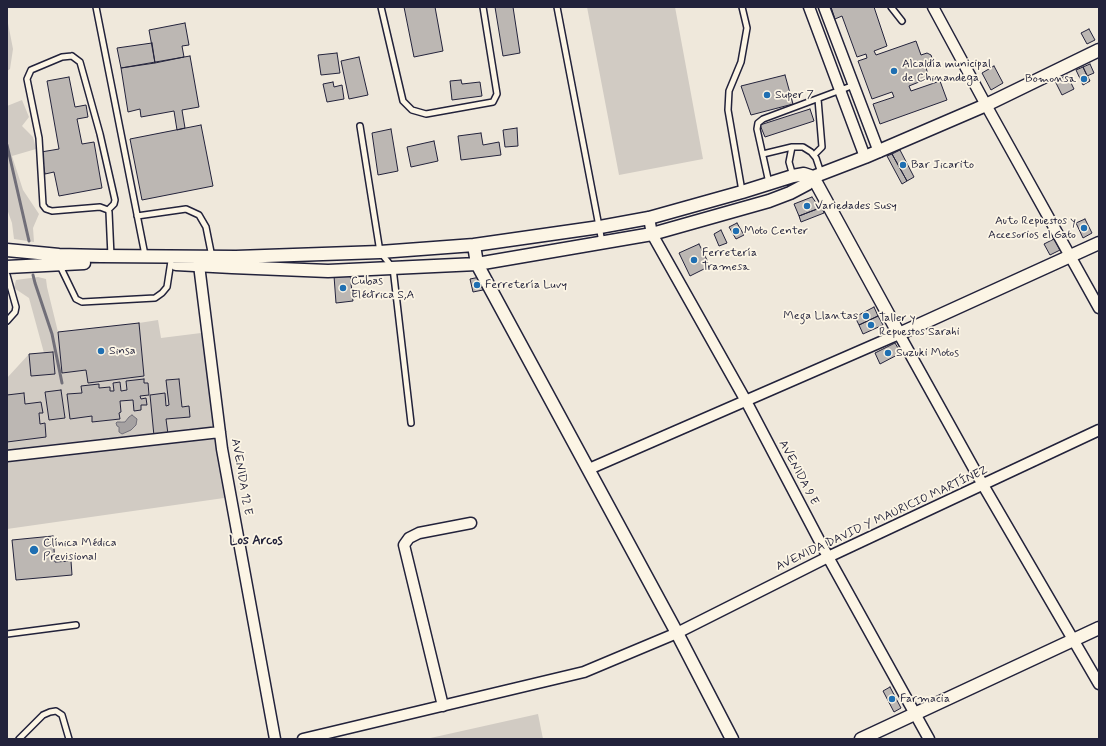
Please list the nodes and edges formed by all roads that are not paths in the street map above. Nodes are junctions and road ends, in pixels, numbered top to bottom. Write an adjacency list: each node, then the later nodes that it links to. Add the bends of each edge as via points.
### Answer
1 (96, 7): 27 (lane)
2 (381, 7): 3 (lane, via 403,101 412,110 426,114 493,102 497,94)
3 (483, 7)
4 (557, 7): 29 (lane)
5 (742, 7): 25 (lane, via 747,28 741,62 728,91 728,110)
6 (809, 7): 13 (street)
7 (824, 7): 12 (street)
8 (891, 7): 10 (lane)
9 (933, 7): 15 (street)
10 (902, 21)
11 (1099, 50): 15 (street)
12 (854, 85): 13 (lane); 18 (street)
13 (840, 91): 14 (lane); 21 (street)
14 (818, 99): 19 (lane, via 758,123 756,129); 20 (lane, via 822,147)
15 (986, 105): 18 (street); 37 (street)
16 (360, 126): 35 (lane)
17 (792, 147): 19 (lane); 20 (lane, via 803,147); 22 (lane, via 789,162)
18 (879, 152): 21 (street)
19 (763, 154): 24 (lane)
20 (814, 155): 23 (lane)
21 (865, 157): 23 (street)
22 (793, 176): 23 (street); 24 (street)
23 (817, 176): 30 (street, via 790,193 769,201); 50 (street)
24 (769, 184): 25 (street)
25 (742, 192): 28 (street)
26 (108, 210): 26 (lane, via 100,207 52,211 43,205 39,138 26,79 31,70 62,57 72,56 80,62 115,200); 39 (lane)
27 (137, 216): 36 (lane, via 186,209 198,215 206,227); 40 (lane)
28 (649, 218): 29 (street); 30 (street, AVENIDA 9 E)
29 (600, 227): 31 (lane); 33 (street)
30 (652, 234): 31 (street); 51 (street, AVENIDA 9 E)
31 (602, 242): 43 (street)
32 (1099, 243): 37 (street)
33 (474, 246): 35 (street); 43 (street)
34 (7, 250): 38 (street)
35 (380, 252): 36 (street); 45 (lane)
36 (212, 257): 42 (street)
37 (1070, 257): 48 (street); 50 (street)
38 (59, 259): 39 (street); 41 (lane, via 76,299 82,302 155,298 162,294 167,286); 44 (street)
39 (112, 259): 40 (street)
40 (145, 259): 41 (street)
41 (172, 260): 42 (street)
42 (198, 261): 45 (street, via 328,271); 54 (street, AVENIDA 12 E)
43 (477, 264): 45 (street); 56 (street)
44 (7, 267)
45 (393, 268): 52 (lane)
46 (7, 274): 47 (lane)
47 (9, 288): 49 (lane, via 16,307 15,312)
48 (1099, 308)
49 (7, 320)
50 (899, 334): 51 (street); 57 (street)
51 (746, 401): 56 (street); 59 (street, AVENIDA 9 E)
52 (411, 423)
53 (1099, 430): 57 (street, AVENIDA DAVID Y MAURICIO MARTÍNEZ)
54 (220, 432): 55 (street); 71 (street, AVENIDA 12 E)
55 (7, 456)
56 (589, 469): 62 (street)
57 (983, 485): 59 (street, AVENIDA DAVID Y MAURICIO MARTÍNEZ); 64 (street)
58 (471, 523): 66 (street, via 419,533 409,538 404,545)
59 (828, 557): 62 (street, AVENIDA DAVID Y MAURICIO MARTÍNEZ); 67 (street, AVENIDA 9 E)
60 (76, 625): 63 (lane)
61 (1099, 628): 64 (street)
62 (677, 632): 66 (street, AVENIDA DAVID Y MAURICIO MARTÍNEZ, via 584,672); 68 (street)
63 (7, 634)
64 (1074, 640): 65 (street); 67 (street)
65 (1099, 684)
66 (443, 706): 72 (street, AVENIDA DAVID Y MAURICIO MARTÍNEZ)
67 (915, 714): 73 (street); 74 (street, AVENIDA 9 E)
68 (728, 738)
69 (19, 739): 70 (lane, via 43,715 56,712 62,715)
70 (69, 739)
71 (275, 739)
72 (303, 739)
73 (861, 739)
74 (929, 739)

